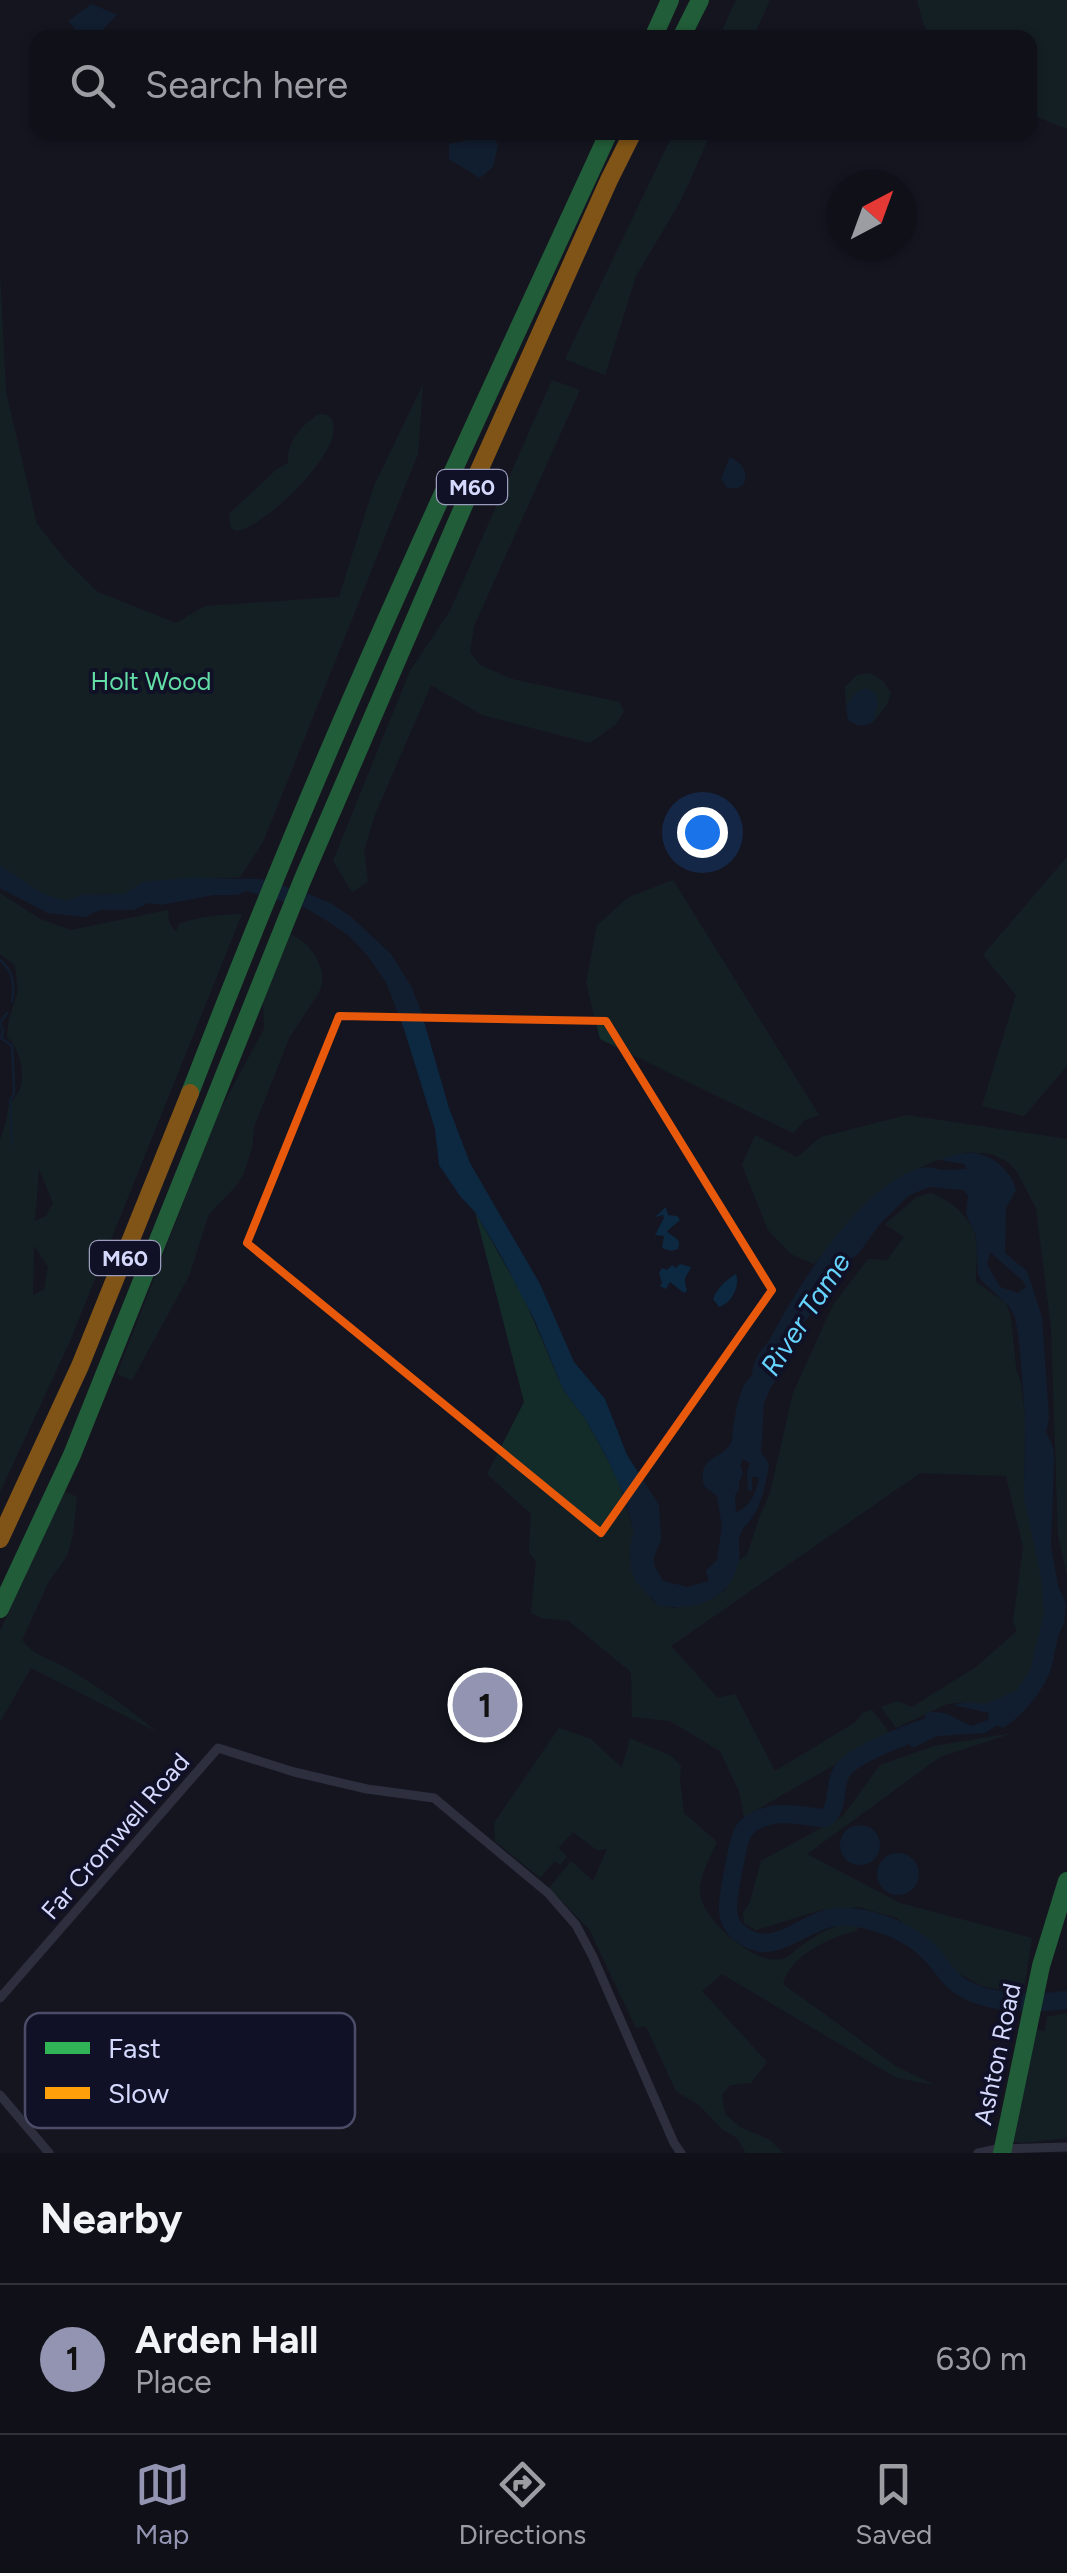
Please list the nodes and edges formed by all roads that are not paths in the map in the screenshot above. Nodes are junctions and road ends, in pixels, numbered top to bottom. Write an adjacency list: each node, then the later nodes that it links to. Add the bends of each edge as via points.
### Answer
1 (670, 0): 3 (highway)
2 (700, 0): 4 (highway)
3 (657, 30)
4 (685, 30)
5 (605, 140): 7 (highway, M60, via 382,628 156,1185)
6 (629, 140): 8 (highway, M60, via 403,642 85,1425)
7 (0, 1539)
8 (0, 1609)
9 (1067, 1881): 15 (highway, Ashton Road, via 1041,1966)
10 (0, 1998): 17 (street, Far Cromwell Road, via 218,1748 366,1789 434,1798 548,1892 585,1940)
11 (0, 2095): 12 (street)
12 (25, 2125)
13 (28, 2128): 16 (street)
14 (1067, 2147): 15 (street)
15 (1002, 2152): 18 (street)
16 (49, 2153)
17 (682, 2153)
18 (978, 2153)

